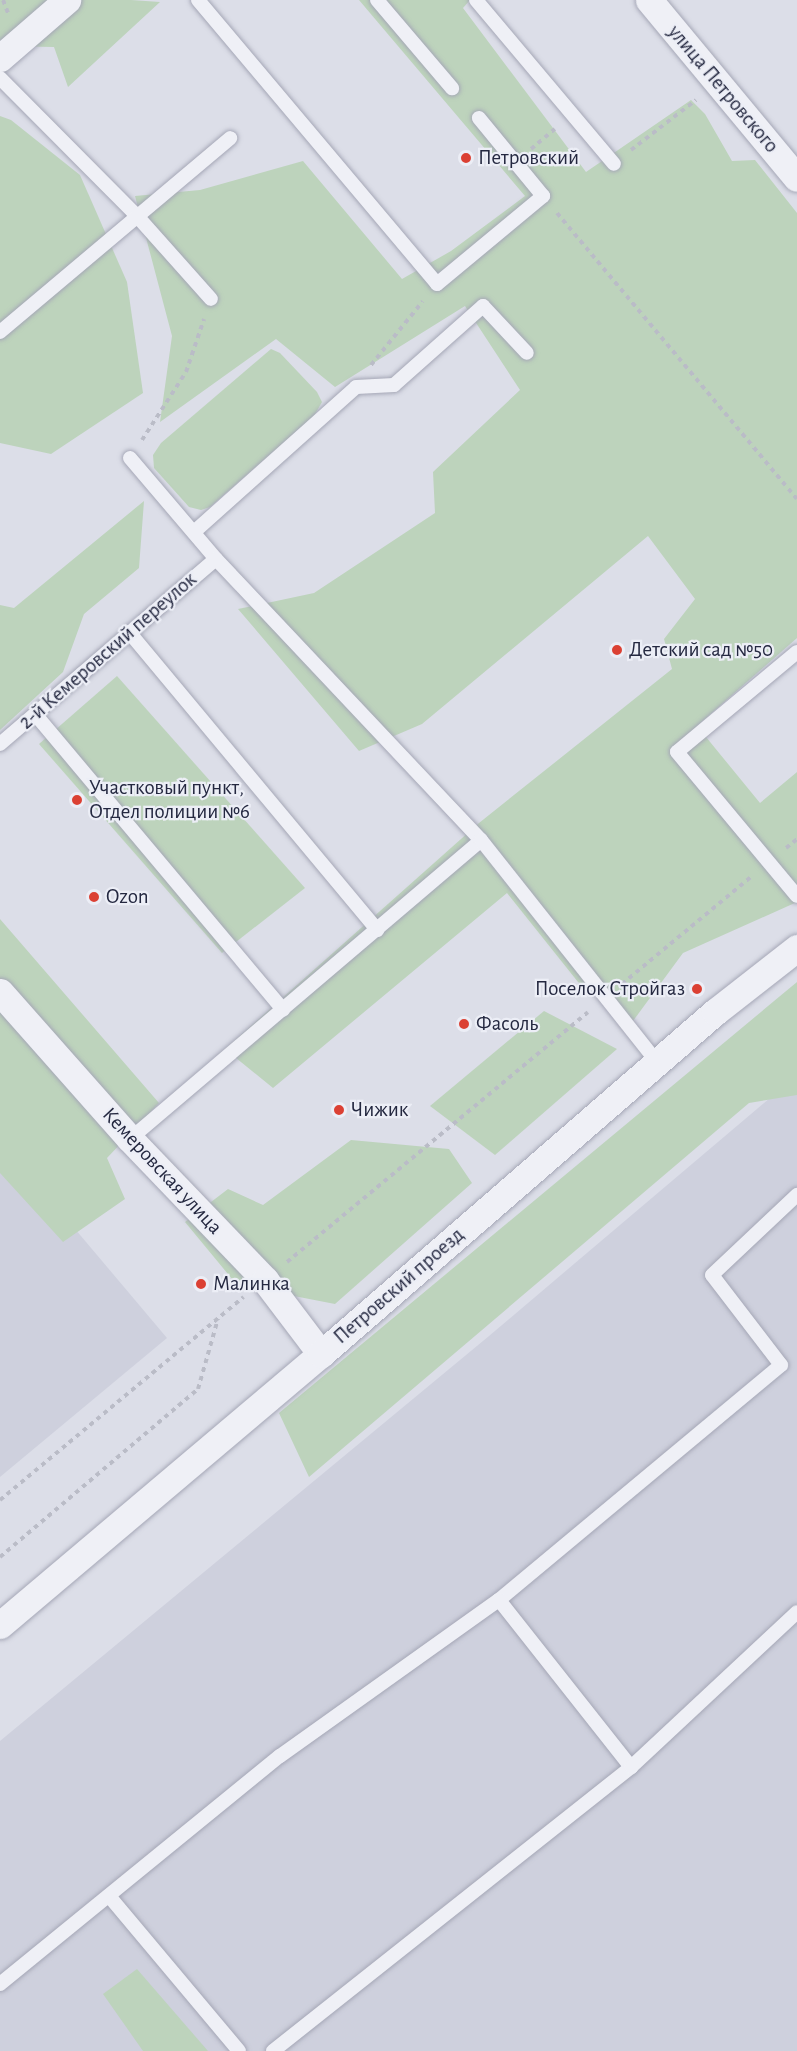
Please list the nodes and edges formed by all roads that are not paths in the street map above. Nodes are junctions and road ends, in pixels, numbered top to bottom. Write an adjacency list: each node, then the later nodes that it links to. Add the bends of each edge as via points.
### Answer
1 (67, 0): 6 (street)
2 (198, 0): 9 (lane, via 437,285 543,196)
3 (377, 0): 8 (lane)
4 (476, 0): 11 (lane)
5 (650, 0): 12 (street, улица Петровского)
6 (0, 58)
7 (0, 78): 13 (lane)
8 (452, 88)
9 (479, 118)
10 (230, 138): 13 (lane)
11 (614, 164)
12 (797, 178)
13 (137, 216): 14 (lane); 15 (lane)
14 (211, 299)
15 (0, 332)
16 (527, 353): 18 (lane, via 483,306 394,385 356,387)
17 (130, 458): 18 (lane)
18 (194, 532): 19 (lane)
19 (216, 559): 20 (lane, 2-й Кемеровский переулок); 24 (lane)
20 (129, 632): 22 (lane, 2-й Кемеровский переулок); 26 (lane)
21 (797, 652): 25 (lane, via 677,752)
22 (34, 714): 23 (lane, 2-й Кемеровский переулок); 29 (lane)
23 (0, 744)
24 (481, 840): 26 (lane); 30 (lane)
25 (797, 896)
26 (377, 930): 29 (lane)
27 (797, 948): 30 (street, Петровский проезд)
28 (0, 992): 31 (street, Кемеровская улица)
29 (283, 1010): 31 (lane)
30 (657, 1062): 33 (street, Петровский проезд)
31 (130, 1139): 33 (street, Кемеровская улица, via 265,1280)
32 (797, 1195): 34 (lane, via 711,1275 781,1365)
33 (321, 1354): 36 (street, Петровский проезд)
34 (499, 1600): 37 (lane); 38 (lane, via 280,1756)
35 (797, 1612): 37 (lane)
36 (0, 1624)
37 (631, 1767): 41 (lane)
38 (109, 1896): 39 (lane); 40 (lane)
39 (0, 1984)
40 (239, 2051)
41 (273, 2051)

